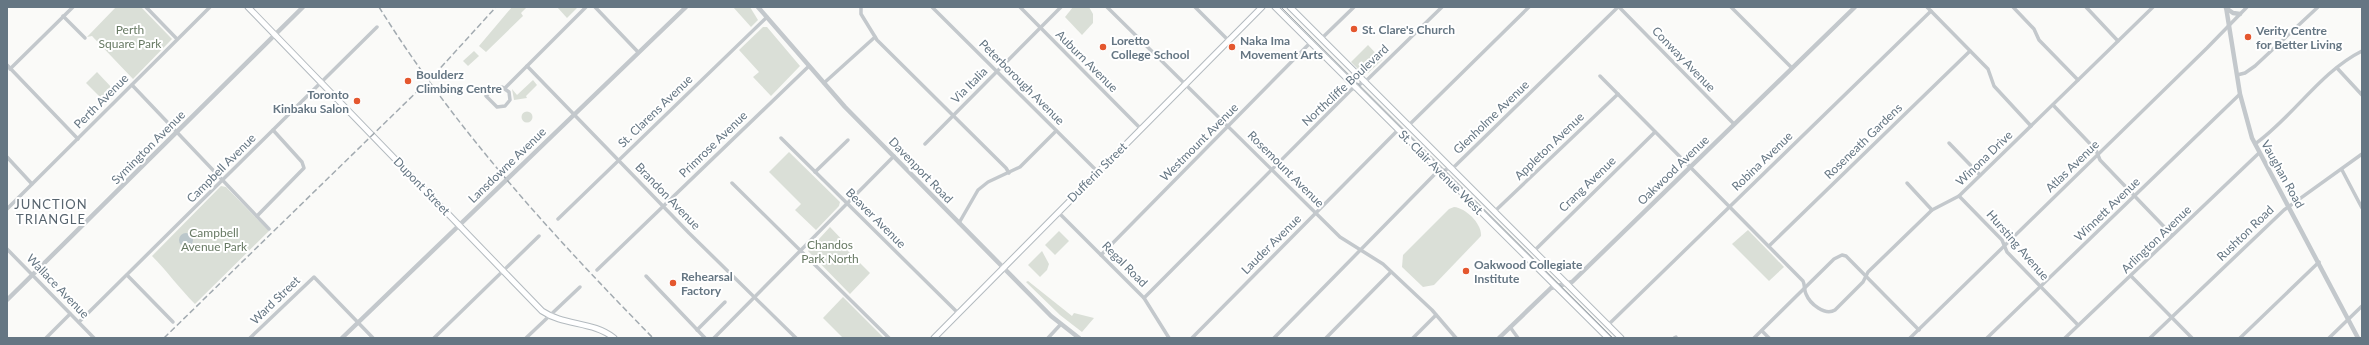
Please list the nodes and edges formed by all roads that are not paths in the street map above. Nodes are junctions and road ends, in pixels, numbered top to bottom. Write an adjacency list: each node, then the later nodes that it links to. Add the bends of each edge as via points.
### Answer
1 (73, 7): 34 (street)
2 (146, 7): 42 (street)
3 (210, 7): 42 (street, Perth Avenue)
4 (248, 7): 39 (main road, Dupont Street)
5 (303, 7): 39 (street, Symington Avenue)
6 (586, 7): 51 (street)
7 (595, 7): 49 (street)
8 (686, 7): 49 (street, Lansdowne Avenue)
9 (758, 7): 35 (street, Davenport Road)
10 (861, 7): 40 (street, via 861,14)
11 (932, 7): 56 (street, Peterborough Avenue)
12 (1020, 7): 38 (street, Auburn Avenue)
13 (1060, 7): 38 (street, Via Italia)
14 (1107, 7): 63 (street, Rosemount Avenue)
15 (1195, 7): 44 (street)
16 (1262, 7): 44 (main road, Dufferin Street)
17 (1275, 7): 46 (main road, St. Clair Avenue West)
18 (1290, 7): 43 (main road, St. Clair Avenue West)
19 (1354, 7): 43 (street)
20 (1442, 7): 61 (street, Northcliffe Boulevard)
21 (1530, 7): 74 (street)
22 (1619, 7): 73 (street, Conway Avenue); 96 (street, Glenholme Avenue, via 1471,151)
23 (1731, 7): 53 (street)
24 (1855, 7): 53 (street, Oakwood Avenue)
25 (1927, 7): 32 (street)
26 (2014, 7): 59 (street, via 2034,29 2039,40)
27 (2086, 7): 45 (street)
28 (2153, 7): 45 (street, Winona Drive)
29 (2226, 7): 33 (street, via 2233,13); 37 (street, Vaughan Road)
30 (2246, 7): 33 (street, Atlas Avenue)
31 (2318, 7): 57 (street, via 2256,66)
32 (1931, 11): 47 (street); 112 (street, Robina Avenue)
33 (2240, 14): 37 (street, Atlas Avenue)
34 (63, 16): 41 (street); 55 (street)
35 (767, 17): 52 (street, Davenport Road); 94 (street, St. Clarens Avenue)
36 (377, 26): 60 (street, Campbell Avenue)
37 (2228, 27): 57 (street, Vaughan Road); 91 (street, Atlas Avenue)
38 (1040, 28): 56 (street, Via Italia); 77 (street, Auburn Avenue)
39 (275, 35): 60 (main road, Dupont Street); 82 (street, Symington Avenue)
40 (876, 37): 62 (street); 72 (street)
41 (85, 38)
42 (177, 39): 64 (street, Perth Avenue)
43 (1321, 39): 61 (main road, St. Clair Avenue West)
44 (1228, 40): 63 (main road, Dufferin Street)
45 (2118, 41): 59 (street, Winona Drive)
46 (1311, 42): 66 (main road, St. Clair Avenue West); 76 (street, Westmount Avenue)
47 (1970, 51): 75 (street, via 1989,70 1994,86); 127 (street, Roseneath Gardens)
48 (2362, 51): 54 (street, via 2344,60)
49 (638, 52): 71 (street, Lansdowne Avenue)
50 (7, 66): 55 (street)
51 (527, 66): 65 (street); 71 (street, Brandon Avenue)
52 (809, 66): 62 (street, Davenport Road); 111 (street, Primrose Avenue)
53 (1792, 68): 73 (street, Oakwood Avenue)
54 (2337, 68): 69 (street); 88 (street, via 2270,133)
55 (10, 69): 84 (street)
56 (996, 71): 72 (street, Via Italia); 80 (street, Peterborough Avenue)
57 (2237, 75): 68 (street, Vaughan Road)
58 (1600, 76): 67 (street)
59 (2078, 80): 70 (street, Winona Drive)
60 (321, 82): 78 (street, Campbell Avenue); 123 (main road, Dupont Street)
61 (1364, 82): 66 (street, Northcliffe Boulevard); 74 (main road, St. Clair Avenue West)
62 (824, 84): 92 (street, Davenport Road)
63 (1184, 84): 76 (street, Rosemount Avenue); 77 (main road, Dufferin Street)
64 (132, 85): 82 (street); 84 (street, Perth Avenue)
65 (505, 88): 65 (street, via 497,87 486,96 494,106 505,106 510,97)
66 (1355, 88): 79 (main road, St. Clair Avenue West); 97 (street, Northcliffe Boulevard)
67 (1618, 94): 81 (street); 118 (street, Appleton Avenue)
68 (2240, 94): 88 (street, Vaughan Road); 109 (street, Winnett Avenue)
69 (2362, 95)
70 (2053, 105): 75 (street, Winona Drive); 91 (street)
71 (574, 114): 94 (street, Brandon Avenue); 123 (street, Lansdowne Avenue)
72 (953, 115): 87 (street, Via Italia); 102 (street)
73 (1734, 124): 95 (street, Oakwood Avenue)
74 (1408, 126): 96 (main road, St. Clair Avenue West)
75 (2031, 126): 103 (street, Winona Drive)
76 (1228, 127): 97 (street, Rosemount Avenue); 133 (street, Westmount Avenue)
77 (1141, 128): 101 (main road, Dufferin Street)
78 (273, 130): 104 (street, Campbell Avenue); 120 (street, via 302,162 304,168)
79 (1398, 130): 99 (main road, St. Clair Avenue West); 119 (street, Lauder Avenue)
80 (1056, 131): 101 (street, Peterborough Avenue); 102 (street, via 1020,167)
81 (1655, 132): 95 (street); 132 (street, Crang Avenue)
82 (177, 133): 104 (street); 139 (street, Symington Avenue)
83 (780, 138): 100 (street, Beaver Avenue)
84 (78, 139): 107 (street, Perth Avenue)
85 (848, 140): 100 (street)
86 (1949, 143): 103 (street)
87 (925, 144)
88 (2255, 144): 89 (street, Vaughan Road)
89 (2259, 153): 113 (street, Vaughan Road); 125 (street, Arlington Avenue)
90 (2362, 154): 98 (street, Rushton Road)
91 (2098, 155): 109 (street); 128 (street, Atlas Avenue)
92 (894, 156): 110 (street); 122 (street, Davenport Road)
93 (7, 157): 107 (street)
94 (619, 160): 111 (street, Brandon Avenue); 121 (street, St. Clarens Avenue)
95 (1690, 167): 112 (street); 144 (street, Oakwood Avenue)
96 (1450, 168): 99 (street, Glenholme Avenue); 118 (main road, St. Clair Avenue West)
97 (1272, 170): 119 (street, Rosemount Avenue); 150 (street, Northcliffe Boulevard)
98 (2342, 170): 113 (street, Rushton Road); 114 (street)
99 (1439, 171): 131 (street, Glenholme Avenue); 145 (main road, St. Clair Avenue West)
100 (815, 172): 110 (street, Beaver Avenue)
101 (1098, 172): 117 (main road, Dufferin Street)
102 (1009, 173): 122 (street, via 988,182 978,190)
103 (1980, 175): 108 (street, Winona Drive)
104 (223, 180): 120 (street); 140 (street, Campbell Avenue)
105 (732, 183): 130 (street)
106 (1907, 183): 116 (street)
107 (32, 184): 115 (street, Perth Avenue)
108 (1959, 196): 116 (street, Winona Drive); 128 (street, Hursting Avenue)
109 (2135, 196): 125 (street); 146 (street, Winnett Avenue)
110 (847, 203): 130 (street); 154 (street, Beaver Avenue)
111 (663, 206): 137 (street, Primrose Avenue); 149 (street, Brandon Avenue)
112 (1730, 206): 127 (street); 165 (street, Robina Avenue)
113 (2290, 207): 134 (street, Vaughan Road); 158 (street, Rushton Road, via 2276,217)
114 (2362, 208)
115 (7, 209)
116 (1932, 210): 142 (street, Winona Drive)
117 (1058, 212): 133 (street, Regal Road); 135 (main road, Dufferin Street)
118 (1494, 212): 132 (main road, St. Clair Avenue West)
119 (1316, 213): 131 (street, Rosemount Avenue, via 1340,238); 186 (street, Lauder Avenue)
120 (257, 216): 124 (street)
121 (558, 219)
122 (958, 223): 135 (street, Davenport Road)
123 (460, 225): 136 (main road, Dupont Street); 162 (street, Lansdowne Avenue)
124 (269, 229)
125 (2172, 235): 143 (street, Arlington Avenue)
126 (539, 236): 136 (street)
127 (1769, 246): 148 (street, via 1803,281)
128 (2005, 246): 146 (street, Hursting Avenue, via 2007,252); 168 (street, Atlas Avenue)
129 (7, 249): 139 (street, Wallace Avenue)
130 (801, 250): 149 (street); 181 (street)
131 (1360, 250): 138 (street, Rosemount Avenue, via 1378,260); 187 (street, Glenholme Avenue)
132 (1534, 251): 144 (main road, St. Clair Avenue West)
133 (1101, 254): 150 (street, Regal Road)
134 (2319, 262): 159 (street, Vaughan Road); 202 (street)
135 (1003, 268): 154 (main road, Dufferin Street); 163 (street, Davenport Road)
136 (504, 270): 157 (main road, Dupont Street); 175 (street)
137 (597, 270)
138 (1391, 272): 156 (street, Rosemount Avenue); 188 (street)
139 (33, 274): 151 (street, Symington Avenue); 155 (street, Wallace Avenue)
140 (127, 275): 160 (street, Campbell Avenue); 161 (street)
141 (646, 276): 167 (street)
142 (1866, 276): 148 (street, via 1842,255); 148 (street, Winona Drive, via 1835,310 1830,312 1822,311 1807,296); 168 (street)
143 (2131, 276): 158 (street); 164 (street, Arlington Avenue)
144 (1568, 284): 145 (street); 165 (main road, St. Clair Avenue West)
145 (1555, 286): 166 (street); 193 (main road, St. Clair Avenue West)
146 (2040, 286): 164 (street, Hursting Avenue); 198 (street, Winnett Avenue)
147 (580, 287): 157 (street)
148 (1805, 288): 169 (street)
149 (755, 297): 179 (street); 180 (street, Brandon Avenue)
150 (1144, 298): 185 (street, Regal Road)
151 (7, 300)
152 (725, 302): 167 (street)
153 (2362, 306): 159 (street)
154 (958, 313): 182 (main road, Dufferin Street)
155 (70, 314): 160 (street, Wallace Avenue); 170 (street)
156 (1436, 315): 189 (street); 190 (street, Rosemount Avenue)
157 (550, 316): 176 (street); 177 (main road, Dupont Street, via 594,328)
158 (2172, 317): 200 (street, Rushton Road); 201 (street)
159 (2348, 319): 203 (street); 204 (street, Vaughan Road)
160 (79, 322): 171 (street, Wallace Avenue)
161 (172, 322)
162 (358, 323): 172 (street, Ward Street, via 314,277); 173 (street, Lansdowne Avenue); 174 (street)
163 (1061, 324): 183 (street); 184 (street, Davenport Road)
164 (2078, 325): 199 (street, Arlington Avenue)
165 (1608, 326): 194 (main road, St. Clair Avenue West)
166 (1510, 328): 191 (street); 192 (street)
167 (697, 330): 178 (street)
168 (1919, 330): 197 (street, Atlas Avenue)
169 (1762, 331): 195 (street); 196 (street)
170 (46, 338)
171 (94, 338)
172 (250, 338)
173 (342, 338)
174 (373, 338)
175 (434, 338)
176 (526, 338)
177 (614, 338)
178 (705, 338)
179 (714, 338)
180 (796, 338)
181 (889, 338)
182 (934, 338)
183 (1048, 338)
184 (1079, 338)
185 (1169, 338)
186 (1192, 338)
187 (1274, 338)
188 (1326, 338)
189 (1413, 338)
190 (1456, 338)
191 (1499, 338)
192 (1518, 338)
193 (1608, 338)
194 (1621, 338)
195 (1754, 338)
196 (1769, 338)
197 (1910, 338)
198 (1987, 338)
199 (2065, 338)
200 (2150, 338)
201 (2192, 338)
202 (2240, 338)
203 (2329, 338)
204 (2358, 338)

